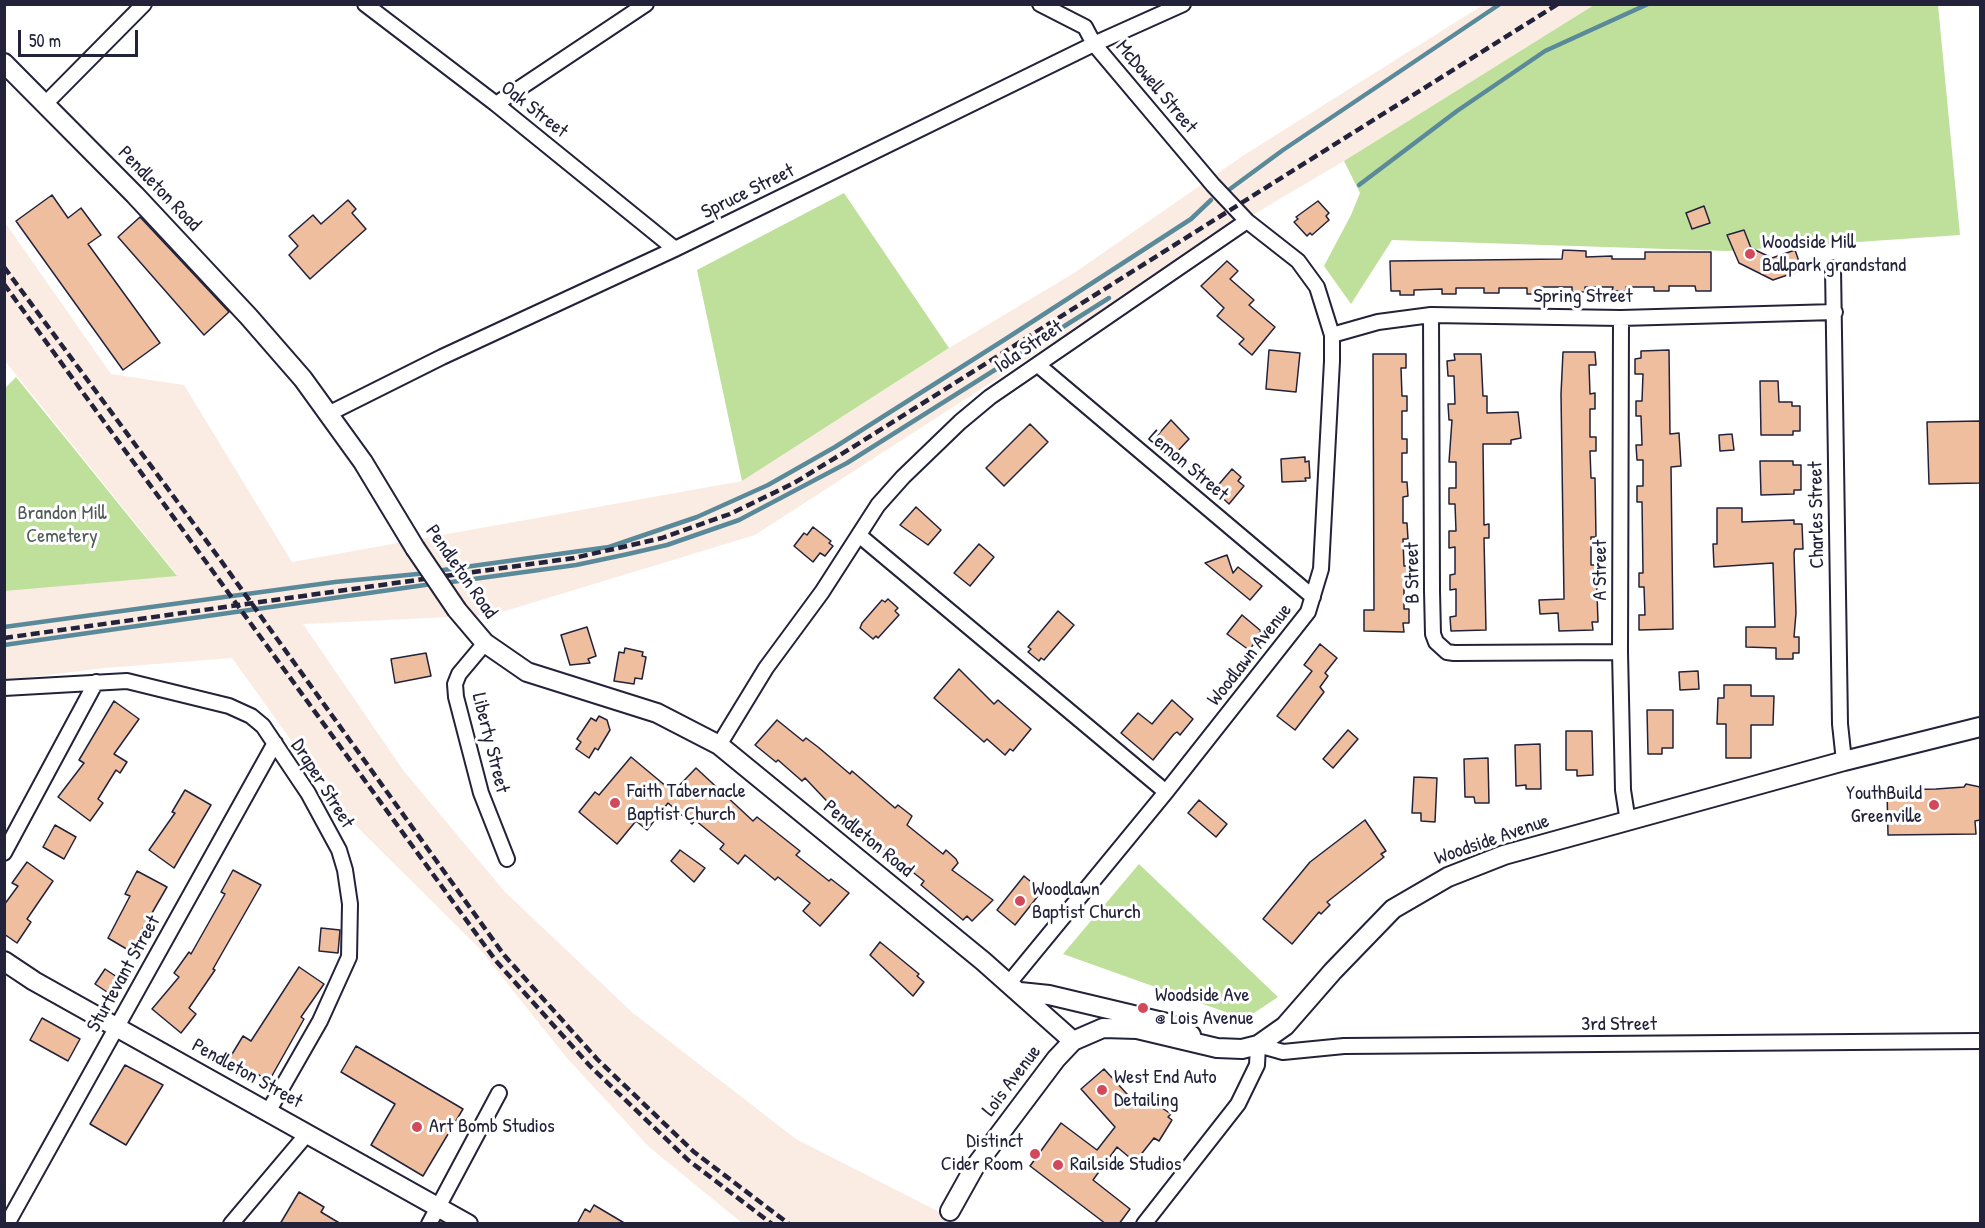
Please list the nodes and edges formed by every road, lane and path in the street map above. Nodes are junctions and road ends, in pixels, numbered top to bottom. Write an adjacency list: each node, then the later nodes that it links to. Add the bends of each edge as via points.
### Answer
1 (144, 4): 8 (street)
2 (365, 4): 9 (street, Oak Street)
3 (646, 4): 9 (street)
4 (1040, 4): 6 (street, McDowell Street, via 1085,27)
5 (1182, 4): 6 (street, Spruce Street)
6 (1094, 44): 10 (street, McDowell Street); 12 (street, Spruce Street)
7 (4, 63): 8 (street, Pendleton Road)
8 (45, 104): 19 (street, Pendleton Road, via 249,317)
9 (496, 104): 12 (street, Oak Street)
10 (1235, 208): 11 (street, Woodlawn Avenue)
11 (1247, 221): 17 (street, Woodlawn Avenue, via 1307,272 1317,286); 18 (street, Iola Street)
12 (675, 249): 19 (street, Spruce Street)
13 (1833, 268): 14 (street, Charles Street)
14 (1835, 312): 16 (street, Spring Street); 29 (street, Charles Street, via 1840,724)
15 (1431, 315): 16 (street, Spring Street); 17 (street, Spring Street, via 1378,322); 23 (street, B Street, via 1432,591 1436,642 1454,653)
16 (1621, 318): 23 (street, A Street)
17 (1332, 334): 21 (street, Woodlawn Avenue, via 1321,569)
18 (1038, 365): 20 (street, Iola Street, via 960,422 891,490); 21 (street, Lemon Street)
19 (330, 413): 22 (street, Pendleton Road, bridge, via 415,548)
20 (860, 536): 28 (street, Iola Street, via 766,668); 30 (street)
21 (1313, 597): 30 (street, Woodlawn Avenue, via 1295,631)
22 (485, 643): 28 (street, Pendleton Road, via 527,672 657,714); 33 (street, Liberty Street, via 459,674 456,697 481,793)
23 (1620, 652): 31 (street, A Street, via 1623,790)
24 (96, 682): 25 (street, Draper Street); 27 (street, Draper Street, via 127,681 229,706 251,716); 32 (street)
25 (4, 688)
26 (1980, 727): 29 (street, Woodside Avenue)
27 (275, 744): 36 (street, Sturtevant Street); 42 (street, Draper Street, via 309,793 339,850 350,904 350,937 349,957 340,980)
28 (719, 745): 35 (street, Pendleton Road)
29 (1844, 761): 31 (street, Woodside Avenue)
30 (1166, 792): 35 (street, Woodlawn Avenue)
31 (1628, 822): 39 (street, Woodside Avenue, via 1504,855 1416,894 1375,926 1285,1026)
32 (4, 853)
33 (507, 859)
34 (4, 961): 36 (street, Pendleton Street)
35 (1014, 988): 37 (street, Pendleton Road); 40 (street, via 1167,1023)
36 (117, 1027): 42 (street, Pendleton Street); 46 (street, Sturtevant Street)
37 (1073, 1041): 40 (street, via 1103,1028 1137,1029); 45 (street, Lois Avenue, via 974,1168)
38 (1980, 1041): 39 (street, 3rd Street, via 1344,1046 1283,1052)
39 (1258, 1046): 40 (street); 50 (street, via 1257,1065 1238,1104)
40 (1217, 1048)
41 (499, 1093): 44 (street)
42 (268, 1112): 43 (street, Pendleton Street)
43 (307, 1134): 44 (street, Pendleton Street); 47 (street)
44 (438, 1207): 48 (street); 49 (street, Pendleton Street)
45 (950, 1211)
46 (7, 1224)
47 (231, 1224)
48 (429, 1224)
49 (468, 1224)
50 (1144, 1224)

